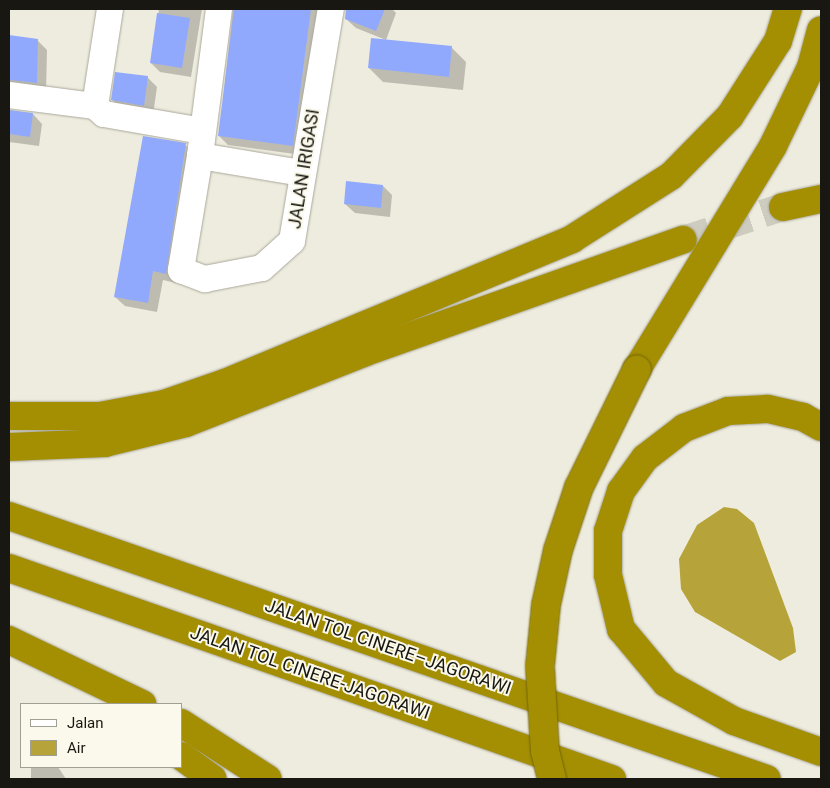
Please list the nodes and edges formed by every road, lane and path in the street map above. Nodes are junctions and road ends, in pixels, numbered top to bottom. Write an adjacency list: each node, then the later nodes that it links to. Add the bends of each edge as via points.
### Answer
1 (110, 9): 7 (street)
2 (219, 9): 8 (street)
3 (331, 9): 10 (street, JALAN IRIGASI)
4 (788, 9): 14 (highway, via 778,42 730,116 671,176 572,239 225,384 164,404 100,416)
5 (821, 30): 28 (highway, bridge, via 811,67 773,146 637,369 579,487 550,587 540,666 545,751)
6 (9, 95): 7 (street)
7 (95, 106): 8 (street, via 104,114)
8 (202, 131): 9 (street)
9 (200, 156): 10 (street); 10 (street, JALAN IRIGASI, via 180,270 205,279 262,268 292,241)
10 (302, 173)
11 (821, 199): 12 (highway)
12 (783, 207)
13 (683, 240): 16 (highway, via 366,352 186,423 105,443)
14 (9, 416)
15 (821, 427): 24 (highway, via 803,417 767,409 728,412 684,428 645,458 621,491 608,530 608,575 621,629 666,683 734,721)
16 (9, 447)
17 (9, 516): 30 (highway, JALAN TOL CINERE–JAGORAWI)
18 (9, 568): 29 (highway, JALAN TOL CINERE-JAGORAWI)
19 (9, 640): 20 (highway)
20 (47, 658): 21 (highway); 22 (highway)
21 (109, 703)
22 (140, 703)
23 (182, 724): 27 (highway)
24 (821, 752)
25 (182, 757): 26 (highway)
26 (213, 779)
27 (268, 779)
28 (552, 779)
29 (612, 779)
30 (767, 779)

